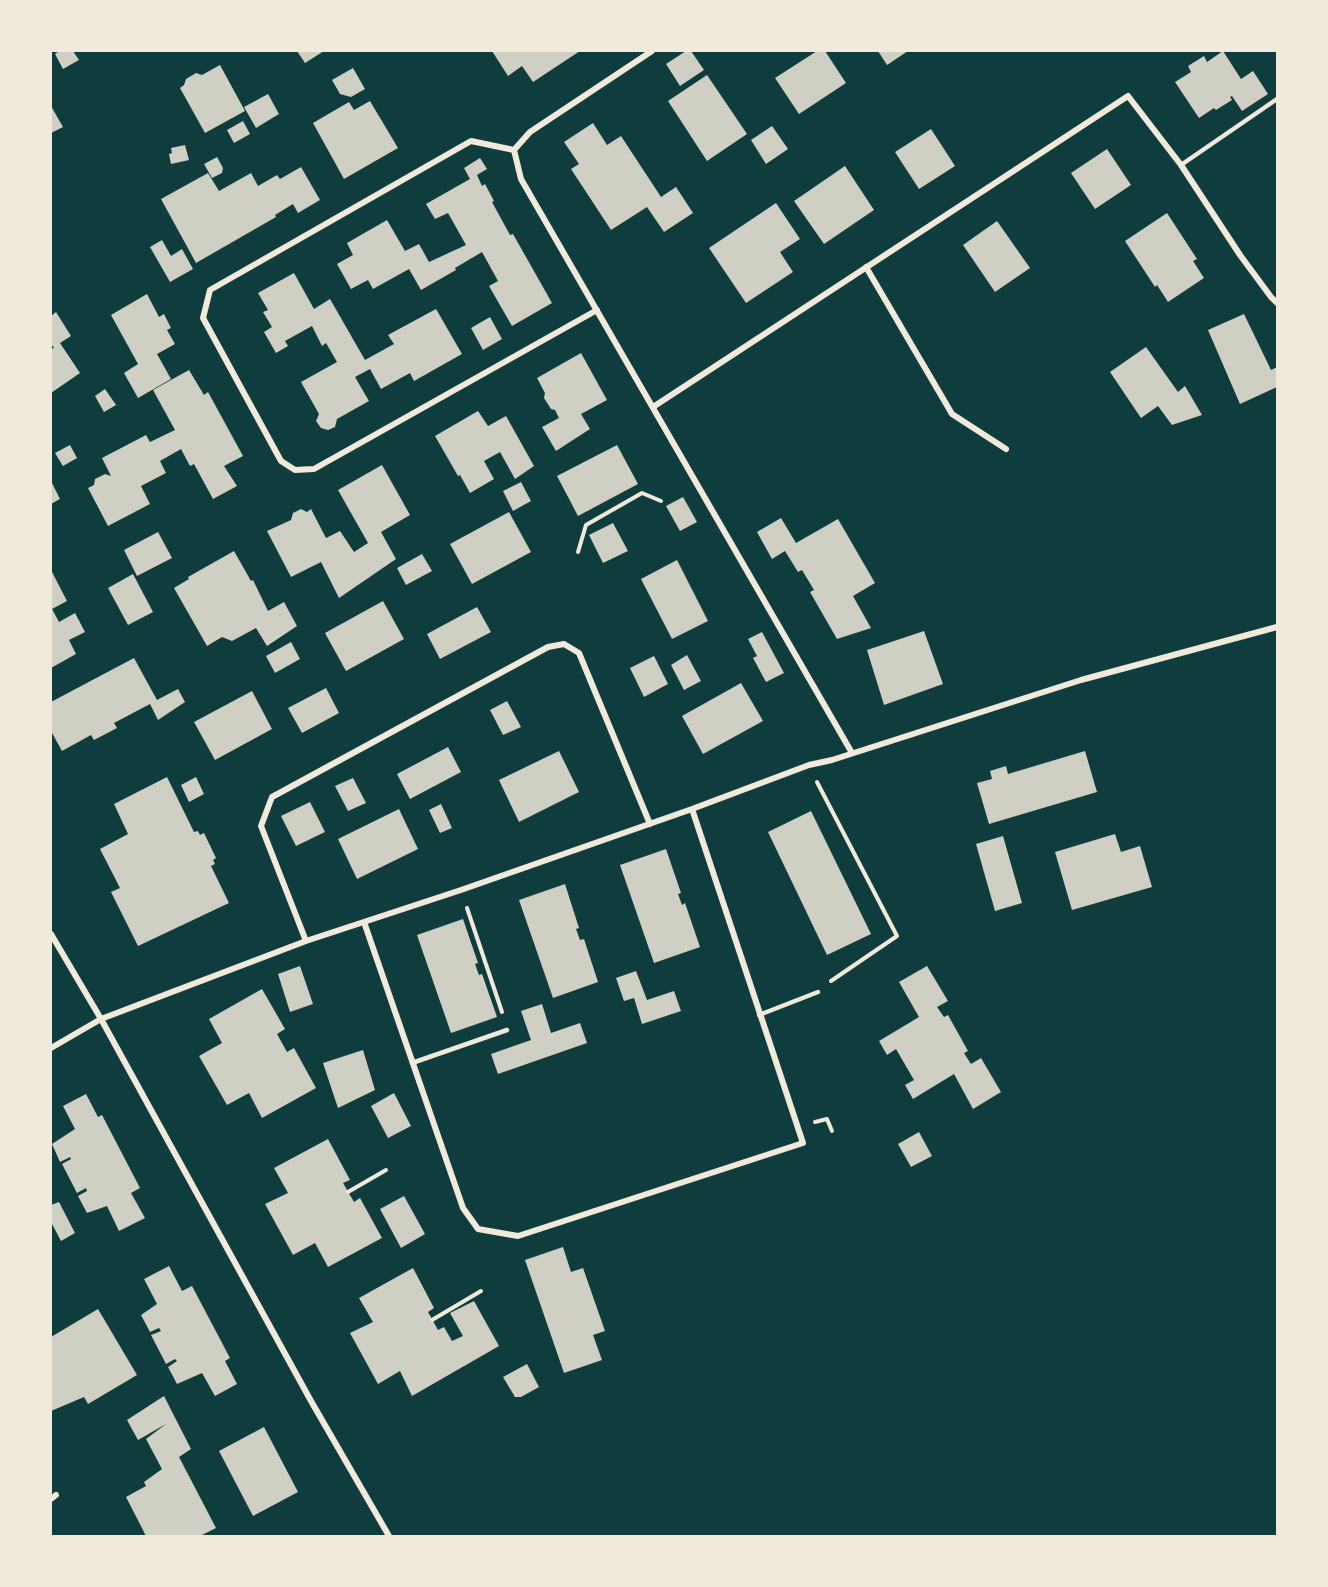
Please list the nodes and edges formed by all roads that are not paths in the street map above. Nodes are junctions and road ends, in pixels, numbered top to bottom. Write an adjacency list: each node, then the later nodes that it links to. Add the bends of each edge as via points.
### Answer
1 (652, 51): 3 (street, via 530,132)
2 (1277, 99): 4 (lane)
3 (514, 150): 7 (street, via 521,179); 7 (street, via 471,141 210,290 204,318 281,461 295,470 314,469)
4 (1181, 165): 5 (street, via 1128,96); 6 (street)
5 (866, 267): 8 (street); 9 (street, via 952,414)
6 (1277, 303)
7 (597, 310): 8 (street)
8 (653, 407): 11 (street)
9 (1006, 449)
10 (1277, 627): 11 (street, via 1081,680)
11 (852, 753): 12 (street)
12 (692, 809): 13 (street); 18 (street)
13 (651, 824): 14 (street); 16 (street, via 579,653 564,644 548,647 272,797 261,826)
14 (364, 922): 16 (street); 22 (street)
15 (51, 934): 19 (street)
16 (306, 941): 19 (street)
17 (818, 992): 18 (lane)
18 (759, 1016): 22 (street, via 803,1143 518,1236 478,1229 462,1208)
19 (101, 1019): 21 (street); 23 (street)
20 (507, 1030): 22 (lane)
21 (51, 1047)
22 (411, 1063)
23 (389, 1536)

